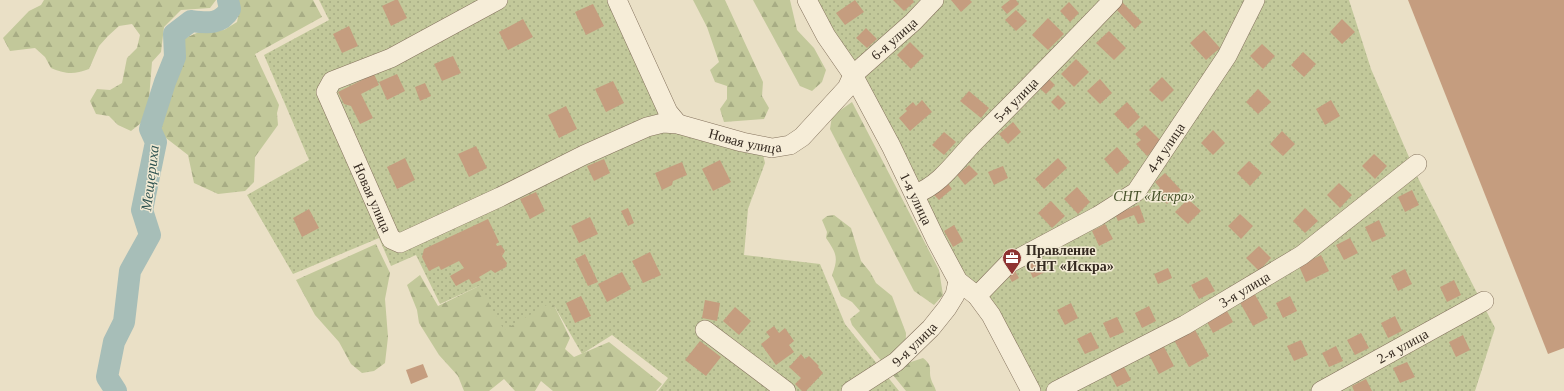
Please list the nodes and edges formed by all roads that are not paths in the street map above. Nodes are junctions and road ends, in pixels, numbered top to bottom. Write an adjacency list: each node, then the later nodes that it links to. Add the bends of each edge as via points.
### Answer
1 (498, 0): 8 (street, Новая улица, via 391,58 332,81 326,92 391,239 400,243 647,127 664,123)
2 (616, 0): 8 (street, via 668,112)
3 (807, 0): 7 (street, 1-я улица, via 826,36)
4 (934, 0): 7 (street, 6-я улица)
5 (1113, 0): 10 (street, 5-я улица, via 935,184)
6 (1255, 0): 12 (street, 4-я улица, via 1227,56 1136,192 1098,216 1008,264)
7 (852, 75): 8 (street, Новая улица, via 847,88 802,137 790,145 772,148); 10 (street, 1-я улица)
8 (678, 124)
9 (1417, 164): 18 (street, 3-я улица, via 1302,255 1185,325)
10 (915, 194): 11 (street, 1-я улица)
11 (958, 281): 12 (street, 1-я улица); 16 (street, 9-я улица, via 955,295 931,328 896,362)
12 (977, 296): 17 (street, 1-я улица, via 991,315)
13 (1484, 301): 19 (street, 2-я улица)
14 (705, 330): 15 (street)
15 (786, 391)
16 (852, 391)
17 (1031, 391)
18 (1056, 391)
19 (1321, 391)

